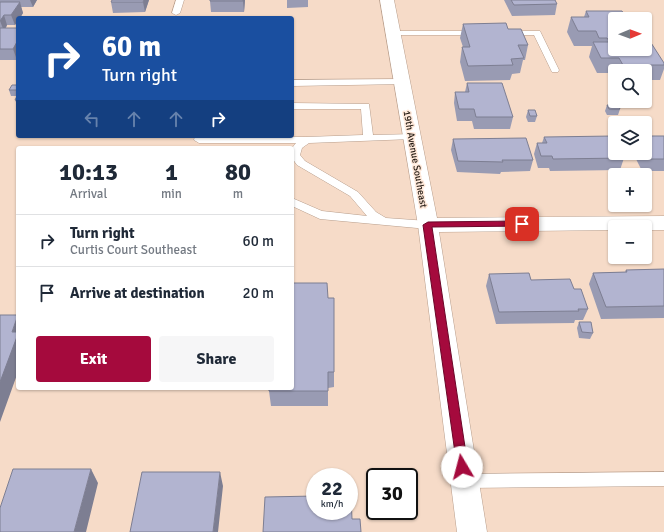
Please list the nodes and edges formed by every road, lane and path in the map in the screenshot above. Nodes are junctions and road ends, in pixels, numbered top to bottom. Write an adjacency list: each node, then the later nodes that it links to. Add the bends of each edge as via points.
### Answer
1 (180, 0): 3 (lane)
2 (387, 0): 4 (street, 19th Avenue Southeast)
3 (176, 13)
4 (393, 33): 5 (lane); 8 (street, 19th Avenue Southeast)
5 (484, 33)
6 (499, 33): 7 (lane, via 537,33)
7 (555, 70)
8 (402, 82): 9 (lane); 11 (street, 19th Avenue Southeast)
9 (294, 83)
10 (294, 106): 13 (lane, via 366,106)
11 (412, 136): 13 (lane); 19 (street, 19th Avenue Southeast)
12 (200, 138): 14 (lane, via 199,140)
13 (368, 138): 14 (lane)
14 (306, 140): 15 (lane)
15 (294, 148): 17 (lane, via 295,155 301,163 354,194 372,215)
16 (294, 203): 17 (lane, via 320,215)
17 (384, 222): 19 (lane)
18 (664, 223): 19 (street)
19 (428, 225): 21 (street, 19th Avenue Southeast)
20 (664, 479): 21 (lane)
21 (464, 482): 22 (street, 19th Avenue Southeast)
22 (472, 532)

